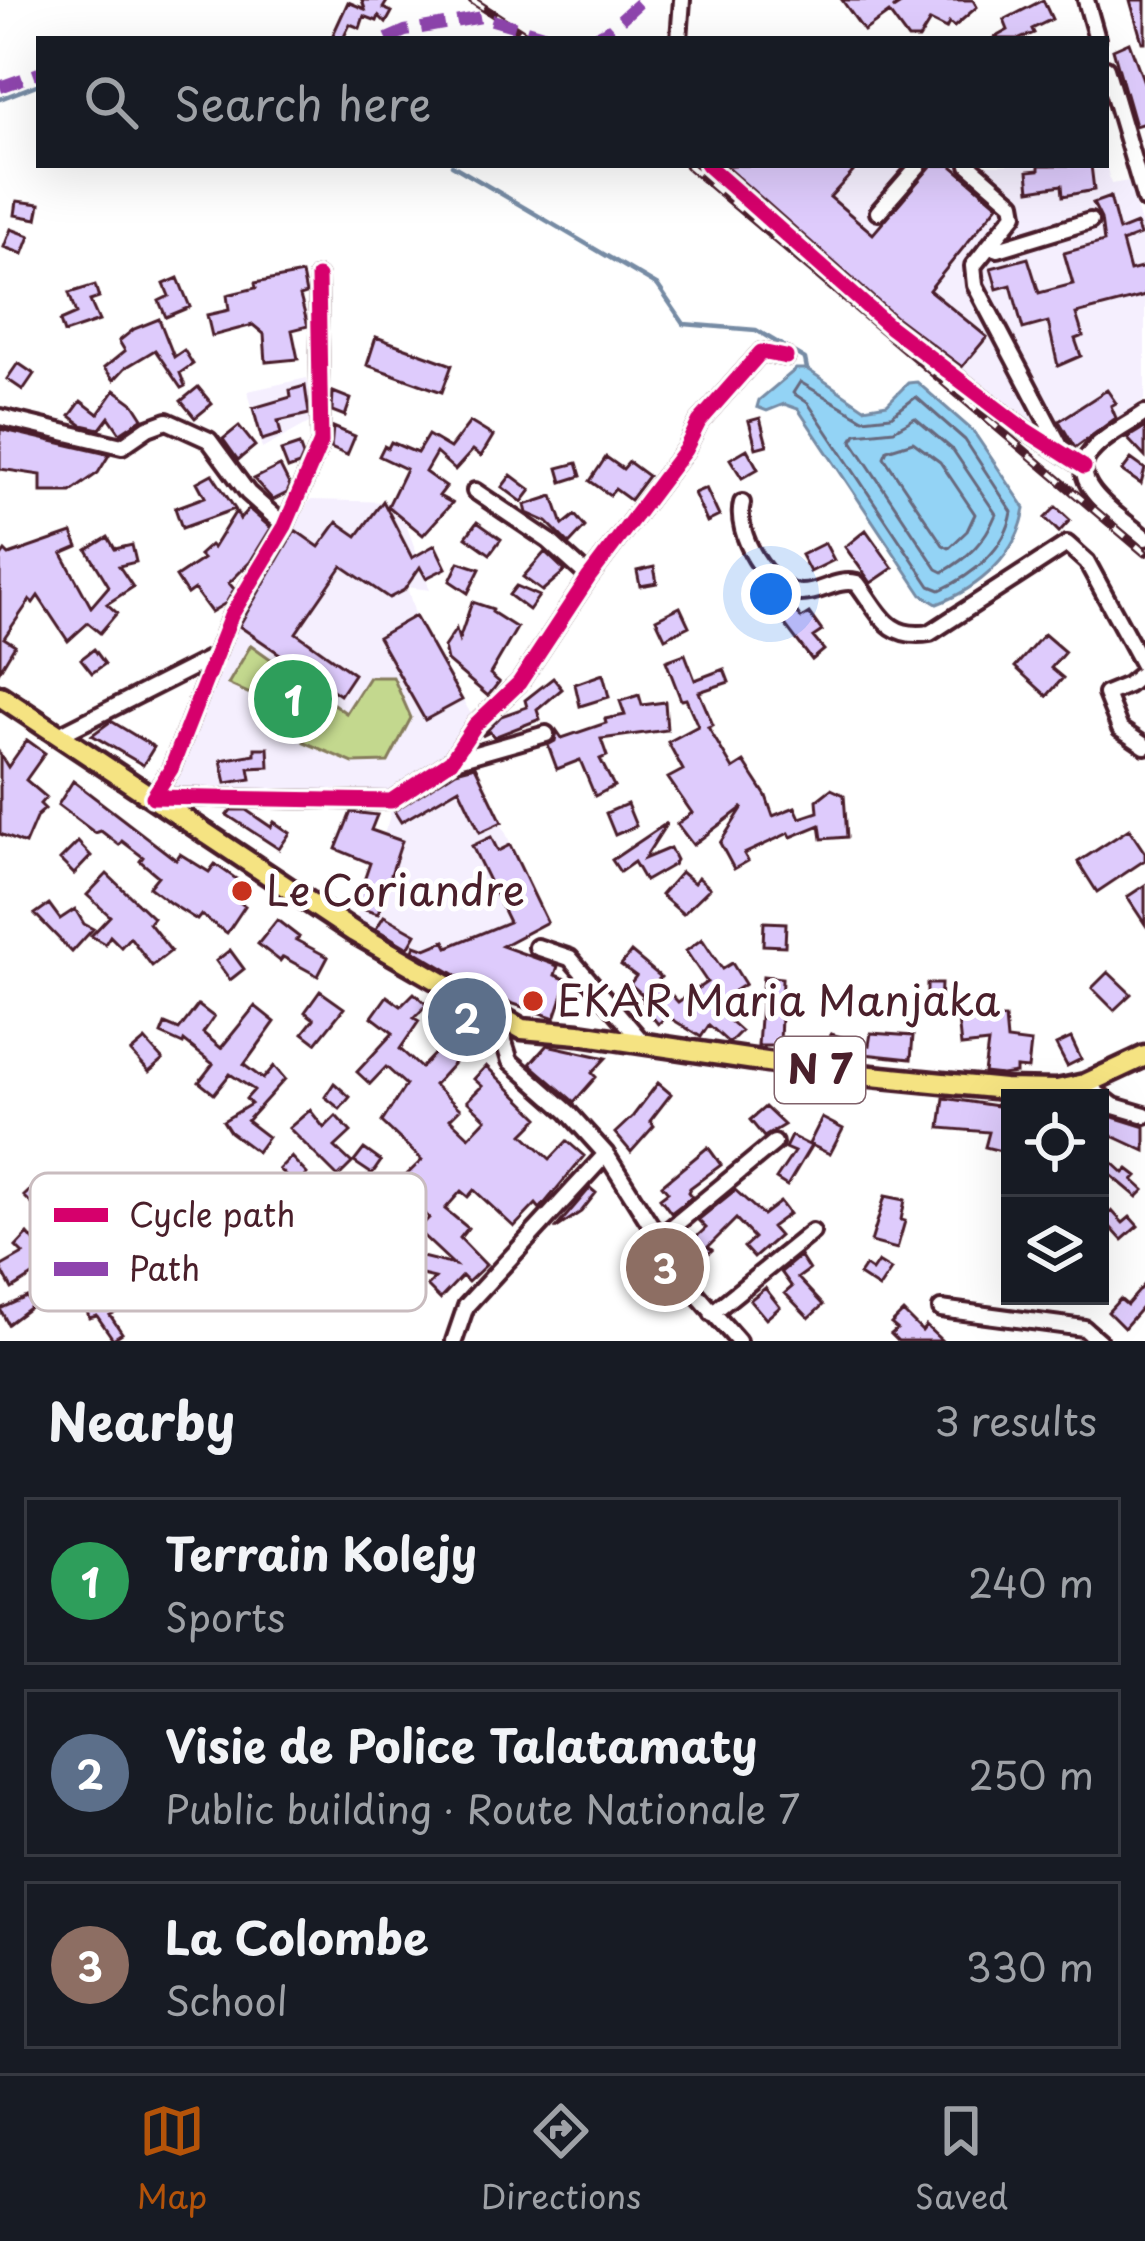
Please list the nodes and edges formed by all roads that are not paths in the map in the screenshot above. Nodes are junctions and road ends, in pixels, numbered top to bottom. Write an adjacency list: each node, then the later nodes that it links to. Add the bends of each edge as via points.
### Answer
1 (682, 0): 3 (street)
2 (1086, 0): 4 (street)
3 (679, 36)
4 (1096, 36)
5 (1109, 78): 9 (street)
6 (710, 168): 17 (street, via 890,327)
7 (916, 168): 10 (street)
8 (972, 168): 12 (street, via 1013,203 1015,214)
9 (1145, 200)
10 (878, 212)
11 (1090, 221): 12 (street)
12 (989, 246): 17 (street, via 973,266 975,285)
13 (318, 277): 21 (street, via 321,442)
14 (786, 357): 23 (street, via 760,352 699,422)
15 (1145, 412): 18 (street, via 1090,452)
16 (0, 417): 21 (street, via 122,446 167,422 209,440)
17 (1064, 455): 18 (street)
18 (1084, 466): 22 (street, via 1096,495)
19 (475, 491): 23 (street)
20 (742, 503): 25 (street, via 746,541 772,578 794,593 856,583 887,625 911,636 930,633 1067,544 1087,562)
21 (285, 526): 24 (street, via 231,616)
22 (1145, 538)
23 (589, 577): 30 (street, via 519,683)
24 (218, 654): 28 (street); 31 (street)
25 (1145, 670): 29 (street, via 1106,694 1120,729)
26 (0, 696): 28 (main road, N 7)
27 (546, 734): 30 (street)
28 (59, 735): 31 (main road, N 7)
29 (1145, 746)
30 (451, 761): 31 (street, via 391,801)
31 (154, 797): 33 (main road, N 7, via 354,932)
32 (537, 947): 34 (street, via 570,958)
33 (495, 1014): 34 (main road, N 7, via 522,1029); 39 (street, via 511,1061)
34 (645, 1045): 36 (main road, N 7, via 938,1084)
35 (1145, 1056): 36 (main road, N 7)
36 (1085, 1084): 37 (street, via 1114,1106)
37 (1145, 1115)
38 (774, 1143): 41 (street)
39 (606, 1154): 41 (street); 44 (street, via 466,1306)
40 (812, 1232): 43 (street)
41 (658, 1239): 43 (street)
42 (941, 1309): 46 (street, via 1084,1328)
43 (712, 1313): 45 (street)
44 (454, 1341)
45 (738, 1341)
46 (1099, 1341)

